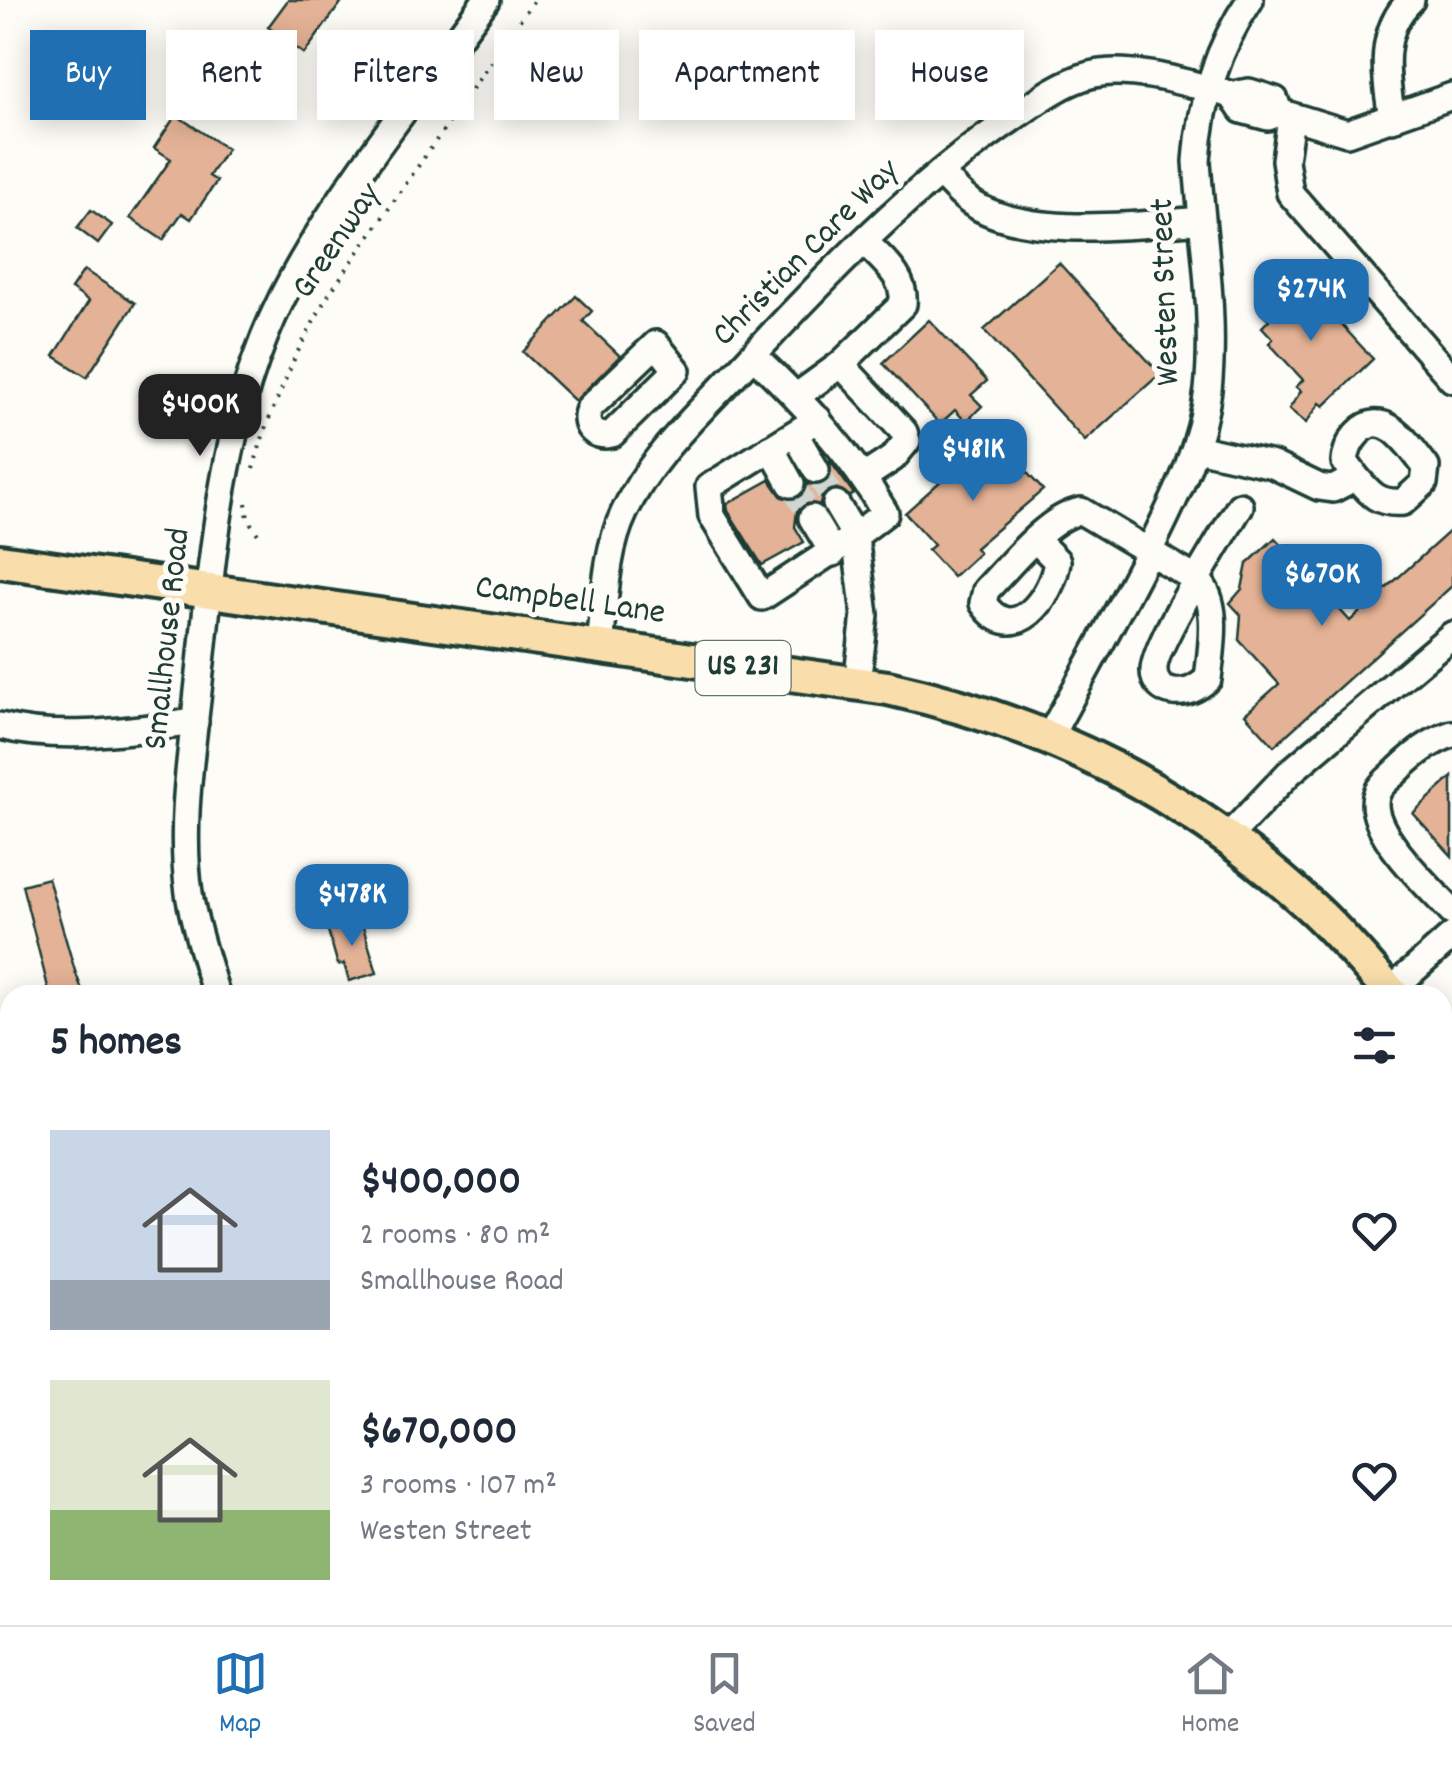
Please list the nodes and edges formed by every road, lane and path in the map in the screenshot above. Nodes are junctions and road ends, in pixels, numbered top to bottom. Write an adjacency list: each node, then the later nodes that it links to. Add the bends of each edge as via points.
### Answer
1 (486, 0): 35 (street, Smallhouse Road, via 292,279 234,423)
2 (534, 0): 21 (path, Greenway, via 325,300 295,356)
3 (1250, 0): 5 (street, Westen Street, via 1228,36)
4 (1410, 0): 8 (street, via 1390,31 1384,69)
5 (1220, 92): 7 (street, Christian Care Way, via 1242,110); 9 (street, Christian Care Way, via 1137,74 1091,74 1046,95); 10 (street, Westen Street, via 1196,160)
6 (1452, 96): 8 (street)
7 (1285, 115): 8 (street, via 1346,133); 14 (street, via 1290,193)
8 (1392, 119)
9 (940, 173): 10 (street, via 969,201 1028,222 1072,227); 11 (street, Christian Care Way)
10 (1201, 220): 19 (street, Westen Street, via 1210,364)
11 (864, 242): 12 (street, Christian Care Way); 13 (street, via 896,274 903,304)
12 (753, 355): 15 (street); 37 (street, Christian Care Way, via 638,485 613,546)
13 (842, 364): 15 (street); 22 (street, via 907,441)
14 (1452, 379)
15 (797, 396): 16 (street)
16 (818, 419): 17 (street); 22 (street)
17 (796, 434): 18 (street); 20 (street)
18 (771, 448): 24 (street); 32 (street, via 709,487 712,516 762,597)
19 (1196, 448): 23 (street, via 1272,465 1319,487 1333,489); 33 (street, Westen Street)
20 (816, 470)
21 (250, 476)
22 (864, 477): 30 (street, via 885,513)
23 (1356, 477)
24 (791, 484)
25 (246, 493): 29 (path, via 248,519)
26 (836, 504): 30 (street)
27 (1240, 506): 33 (street, via 1196,580)
28 (812, 518): 32 (street)
29 (259, 536)
30 (856, 536): 32 (street); 38 (street, via 865,616)
31 (1036, 540): 33 (street, via 1067,514 1081,511)
32 (833, 553)
33 (1148, 553): 41 (street, Westen Street)
34 (0, 561): 35 (main road, Campbell Lane / US 231)
35 (209, 591): 37 (main road, Campbell Lane / US 231); 39 (street, Smallhouse Road)
36 (1452, 635): 43 (street, via 1289,773)
37 (600, 647): 38 (main road, Campbell Lane / US 231)
38 (857, 684): 41 (main road, Campbell Lane / US 231, via 940,700)
39 (195, 722): 40 (street, via 104,733); 46 (street, Smallhouse Road, via 186,801 188,880)
40 (0, 726)
41 (1050, 736): 43 (main road, Campbell Lane / US 231, via 1146,785)
42 (1442, 738): 44 (street, via 1378,790 1375,805 1387,839)
43 (1228, 838): 47 (main road, Campbell Lane / US 231, via 1312,908)
44 (1452, 912)
45 (1452, 936): 48 (street)
46 (214, 985)
47 (1384, 985)
48 (1400, 985)

